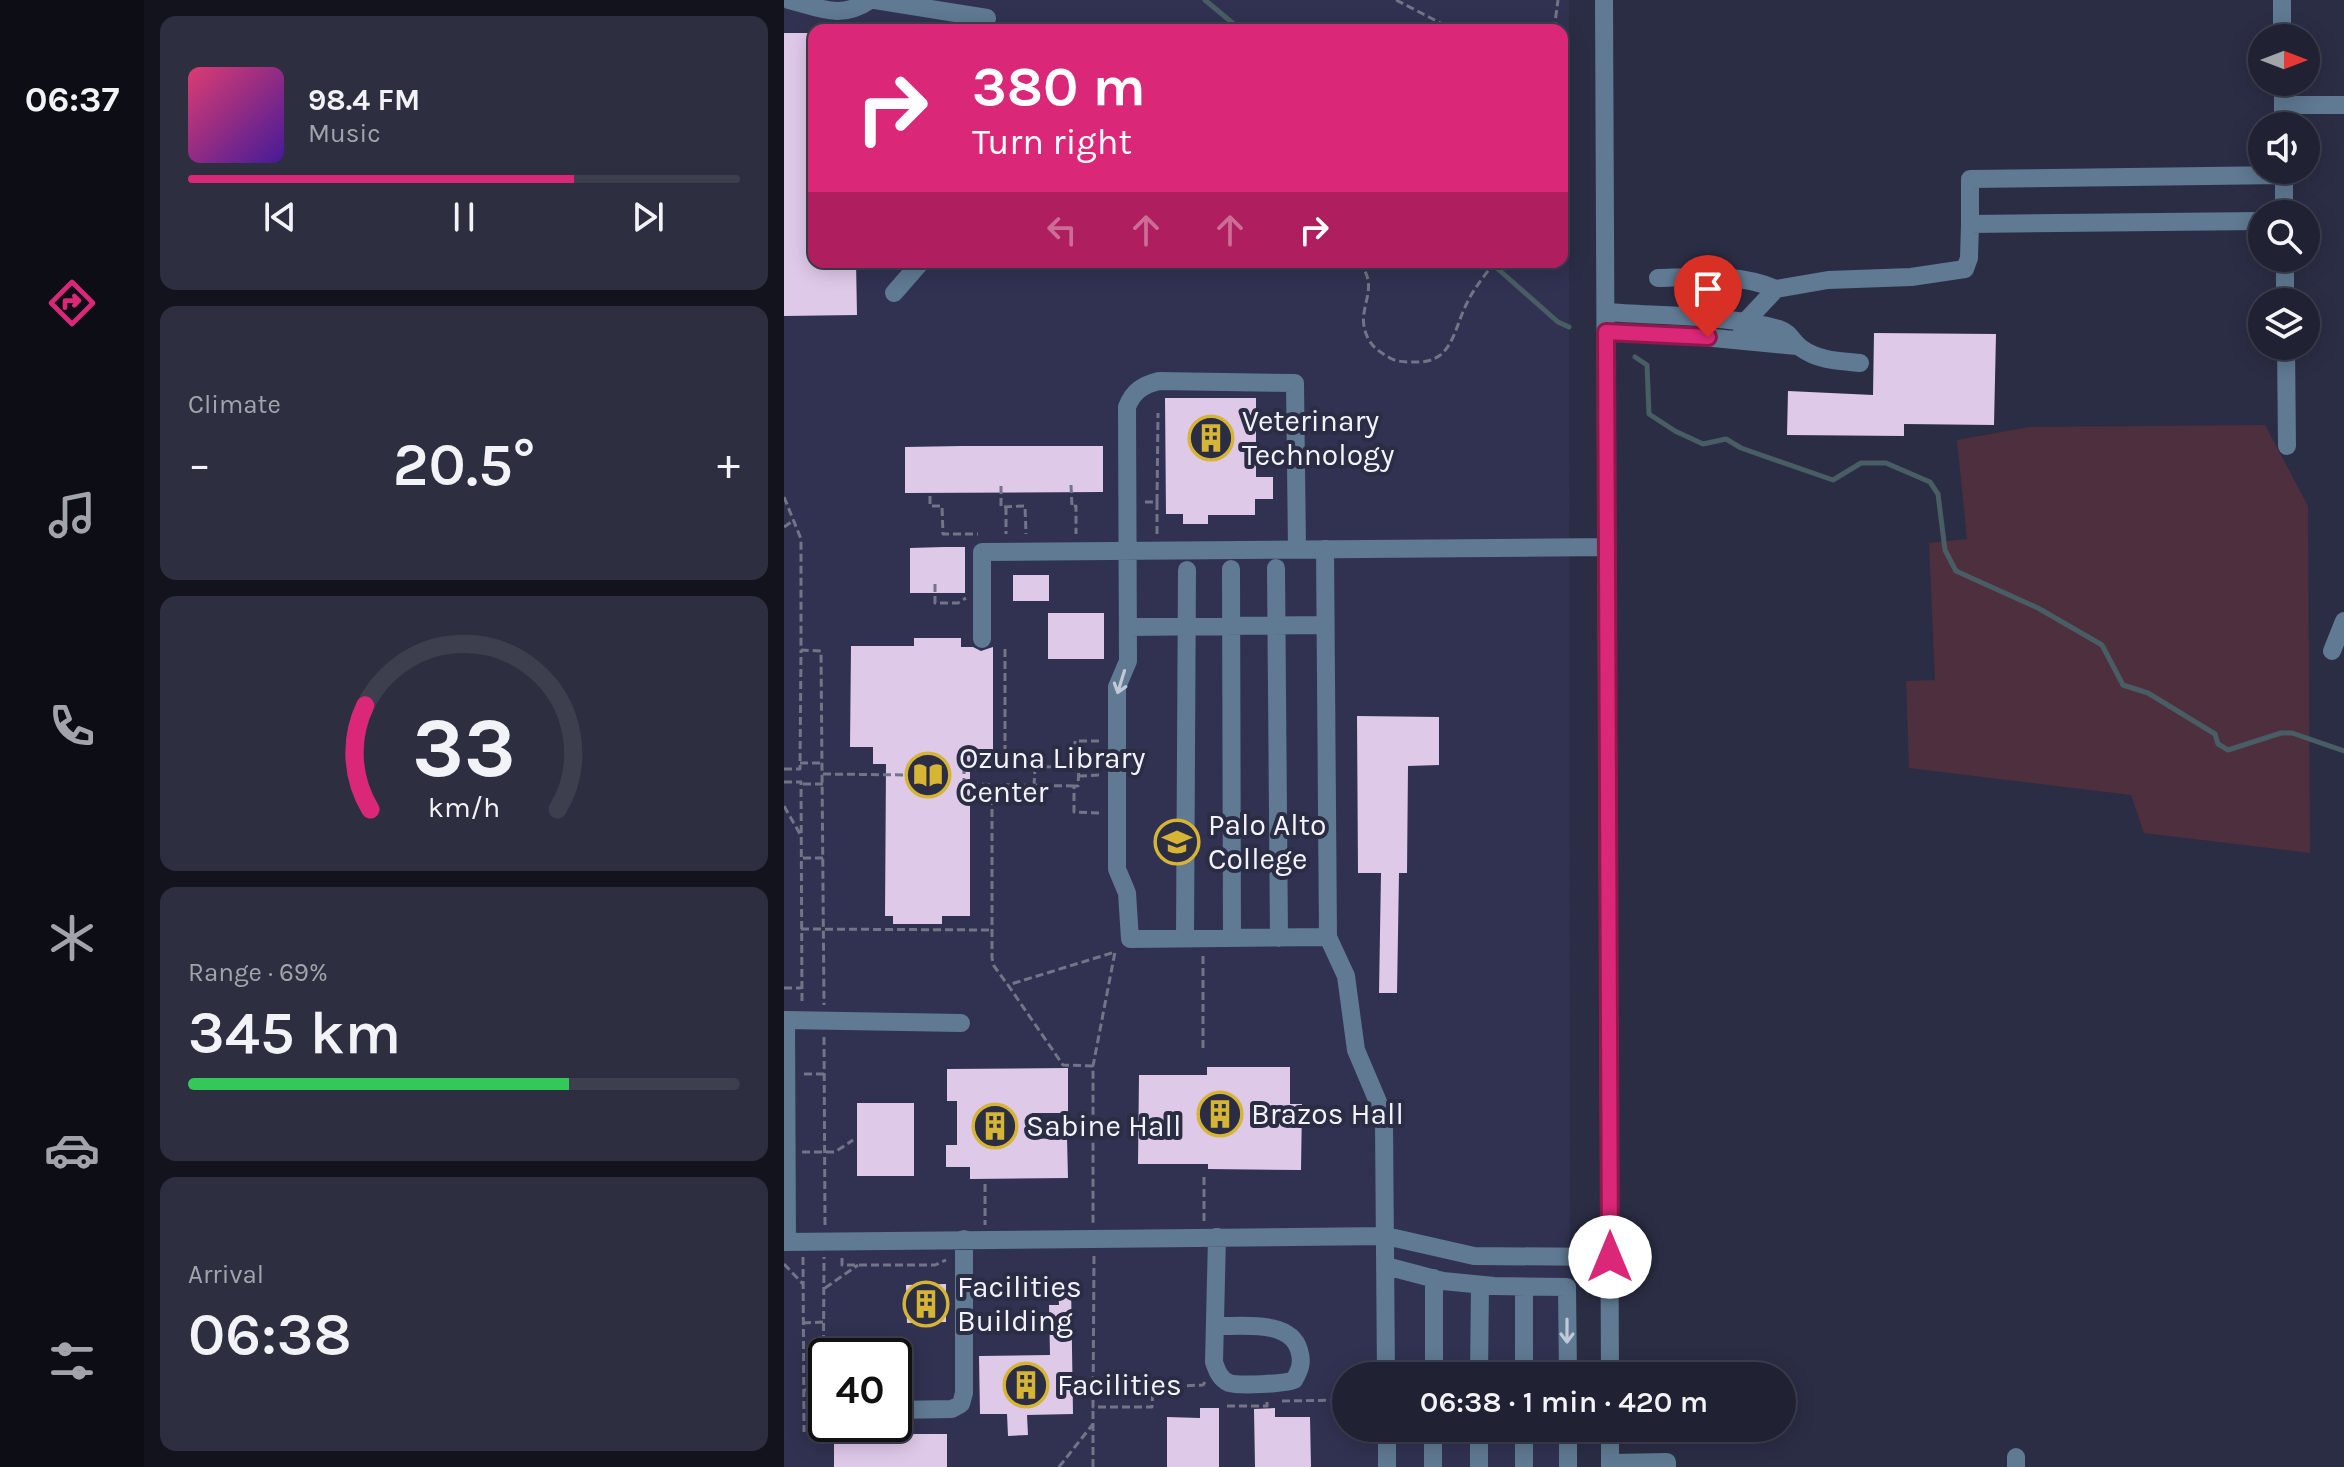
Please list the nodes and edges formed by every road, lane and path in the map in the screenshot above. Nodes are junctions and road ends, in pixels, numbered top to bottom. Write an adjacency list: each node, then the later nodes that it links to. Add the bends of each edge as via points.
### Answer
1 (789, 0): 2 (street, via 845,11)
2 (872, 0): 7 (street, via 987,18)
3 (1396, 0): 8 (path)
4 (1558, 0): 9 (path)
5 (1604, 0): 24 (street)
6 (2282, 0): 10 (street)
7 (985, 24)
8 (1442, 24)
9 (1555, 24)
10 (2282, 24)
11 (2283, 96): 12 (street)
12 (2283, 105): 13 (street); 14 (street)
13 (2344, 105)
14 (2283, 112)
15 (2248, 174): 17 (street, via 1970,179)
16 (2248, 221): 17 (street)
17 (1970, 224): 22 (street, via 1965,269)
18 (916, 268): 23 (street)
19 (1364, 268): 20 (path, via 1369,297 1363,323 1369,344 1394,361 1419,363 1434,361 1446,350)
20 (1490, 268)
21 (1658, 278): 22 (street, via 1723,277)
22 (1776, 289): 25 (street)
23 (894, 293)
24 (1606, 312): 25 (street); 26 (street)
25 (1742, 331): 26 (street); 28 (street, via 1826,360)
26 (1606, 332): 43 (street)
27 (2286, 360): 30 (street)
28 (1860, 363)
29 (1158, 413): 35 (path)
30 (2287, 446)
31 (1071, 485): 46 (path)
32 (1001, 486): 36 (path, via 1001,507)
33 (930, 496): 40 (path, via 930,506 942,506 943,534)
34 (784, 497): 38 (path)
35 (1157, 502): 37 (path, via 1144,502); 41 (path)
36 (1006, 507): 42 (path, via 1006,534); 42 (path, via 1025,506)
37 (1143, 510)
38 (794, 520): 39 (path); 61 (path, via 801,539)
39 (784, 527)
40 (990, 534)
41 (1157, 534)
42 (1027, 543): 46 (street); 59 (street, via 982,552)
43 (1607, 547): 45 (street); 118 (street)
44 (1297, 549): 45 (street); 47 (street); 47 (street, via 1295,383 1159,381 1136,391 1127,407)
45 (1325, 549): 55 (street)
46 (1076, 550): 47 (street)
47 (1128, 550): 58 (street)
48 (1276, 568): 54 (street)
49 (1231, 569): 57 (street)
50 (1187, 570): 56 (street)
51 (935, 584): 52 (path, via 935,603 961,603)
52 (970, 595)
53 (2344, 621): 62 (street)
54 (1276, 625): 55 (street); 57 (street); 91 (street)
55 (1325, 625): 88 (street)
56 (1187, 626): 57 (street); 58 (street); 89 (street)
57 (1231, 626): 90 (street)
58 (1128, 627): 89 (street, one-way to 89, via 1128,661 1117,687 1117,869 1127,893 1130,939)
59 (982, 639)
60 (1005, 649): 68 (path)
61 (801, 650): 64 (path); 65 (path, via 821,651)
62 (2332, 651)
63 (1101, 741): 66 (path, via 1075,741)
64 (800, 763): 65 (path); 69 (path, via 800,769)
65 (823, 763): 70 (path)
66 (1075, 766): 67 (path); 73 (path)
67 (1035, 767): 68 (path); 78 (path)
68 (1005, 768): 77 (path, via 964,769 964,784)
69 (784, 769)
70 (823, 774): 71 (path); 76 (path)
71 (909, 775)
72 (1101, 775): 73 (path)
73 (1079, 776): 79 (path)
74 (784, 782): 75 (path)
75 (801, 784): 76 (path); 82 (path)
76 (823, 784): 84 (path)
77 (992, 785): 78 (path); 87 (path)
78 (1034, 786): 79 (path)
79 (1074, 786): 81 (path, via 1074,812)
80 (785, 810): 82 (path)
81 (1101, 813)
82 (801, 836): 83 (path)
83 (801, 858): 84 (path); 85 (path)
84 (823, 858): 86 (path)
85 (801, 929): 86 (path); 95 (path)
86 (823, 929): 87 (path); 97 (path)
87 (992, 930): 93 (path, via 994,966)
88 (1328, 937): 91 (street); 111 (street, via 1346,976 1356,1050 1384,1124)
89 (1185, 938): 90 (street)
90 (1232, 938): 91 (street)
91 (1279, 938)
92 (1203, 952): 99 (path)
93 (1008, 985): 100 (path, via 1063,1065); 100 (path, via 1115,952)
94 (784, 988): 95 (path)
95 (801, 988): 96 (path)
96 (791, 1020): 97 (street); 113 (street)
97 (824, 1021): 98 (street); 102 (path)
98 (961, 1023)
99 (1203, 1050)
100 (1093, 1066): 112 (path)
101 (802, 1074): 102 (path)
102 (824, 1074): 105 (path)
103 (853, 1140): 105 (path, via 839,1151)
104 (802, 1152): 105 (path)
105 (824, 1152): 108 (path)
106 (1204, 1177): 110 (path)
107 (985, 1184): 109 (path)
108 (825, 1225)
109 (985, 1225)
110 (1211, 1231): 111 (street); 112 (street); 129 (street)
111 (1386, 1236): 118 (street, via 1474,1256); 121 (street)
112 (1094, 1238): 114 (street); 142 (path)
113 (786, 1242): 114 (street)
114 (964, 1246): 120 (path, via 935,1265); 143 (street, via 961,1404)
115 (803, 1253): 123 (path)
116 (824, 1253): 126 (path)
117 (840, 1254): 120 (path, via 842,1265)
118 (1610, 1257): 136 (street)
119 (784, 1264): 123 (path)
120 (858, 1265): 126 (path)
121 (1386, 1266): 122 (street); 131 (street)
122 (1434, 1278): 124 (street); 132 (street)
123 (803, 1284): 128 (path)
124 (1480, 1285): 125 (street); 133 (street)
125 (1524, 1287): 134 (street); 135 (street, one-way to 135, via 1567,1287)
126 (824, 1289): 127 (path)
127 (823, 1322): 128 (path); 130 (path)
128 (803, 1323): 138 (path)
129 (1215, 1326): 129 (street, via 1290,1334 1302,1361 1294,1380 1229,1383 1214,1362)
130 (823, 1338)
131 (1386, 1362)
132 (1434, 1362)
133 (1479, 1362)
134 (1524, 1362)
135 (1568, 1362)
136 (1610, 1362)
137 (1207, 1377): 142 (path, via 1195,1387 1153,1387 1152,1407)
138 (804, 1390): 139 (path); 145 (path)
139 (808, 1390)
140 (1332, 1400): 141 (path)
141 (1227, 1406)
142 (1093, 1407): 144 (path)
143 (912, 1410)
144 (1093, 1424): 153 (path); 154 (path)
145 (804, 1432)
146 (1387, 1442): 155 (street)
147 (1433, 1442): 156 (street)
148 (1479, 1442): 157 (street)
149 (1524, 1442): 158 (street)
150 (1568, 1442): 159 (street)
151 (1610, 1442): 152 (street)
152 (1610, 1465): 160 (street, via 1667,1462)
153 (1059, 1467)
154 (1093, 1467)
155 (1387, 1467)
156 (1433, 1467)
157 (1479, 1467)
158 (1524, 1467)
159 (1568, 1467)
160 (1667, 1467)

